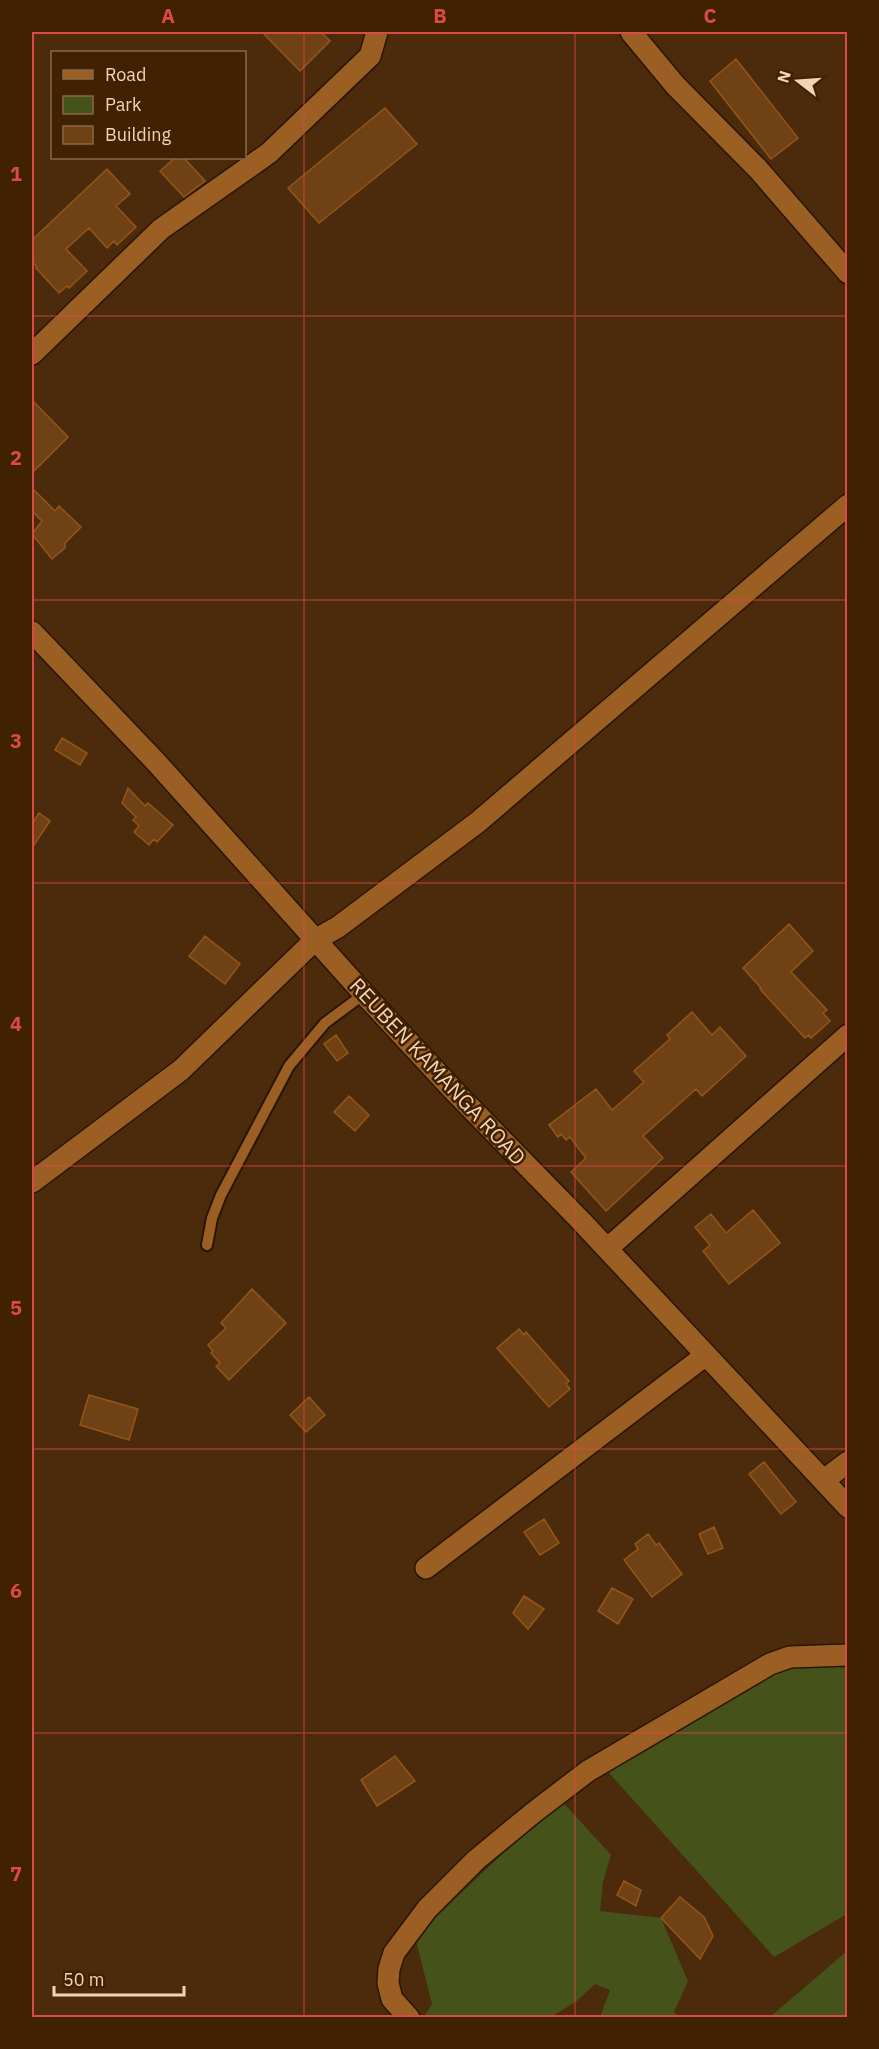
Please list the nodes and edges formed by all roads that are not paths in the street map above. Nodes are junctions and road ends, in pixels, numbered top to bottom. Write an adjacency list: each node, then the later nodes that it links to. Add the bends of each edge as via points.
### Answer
1 (377, 32): 4 (street, via 370,56 269,153 161,230)
2 (632, 32): 3 (street, via 675,85 758,169)
3 (848, 273)
4 (32, 354)
5 (848, 505): 7 (street, via 478,822)
6 (32, 632): 7 (street, REUBEN KAMANGA ROAD, via 156,762)
7 (315, 940): 8 (street, REUBEN KAMANGA ROAD); 10 (street, via 181,1070)
8 (364, 994): 11 (lane, via 325,1023 289,1066 221,1195); 12 (street, REUBEN KAMANGA ROAD)
9 (848, 1035): 12 (street)
10 (32, 1182)
11 (207, 1245)
12 (607, 1249): 13 (street, REUBEN KAMANGA ROAD)
13 (706, 1355): 15 (street, REUBEN KAMANGA ROAD); 17 (street)
14 (848, 1462): 15 (street)
15 (824, 1480): 16 (street, REUBEN KAMANGA ROAD)
16 (848, 1507)
17 (426, 1568)
18 (848, 1655): 19 (street, via 790,1656 770,1664 588,1771 476,1860 427,1909 394,1953 388,1983 392,1999)
19 (409, 2018)

